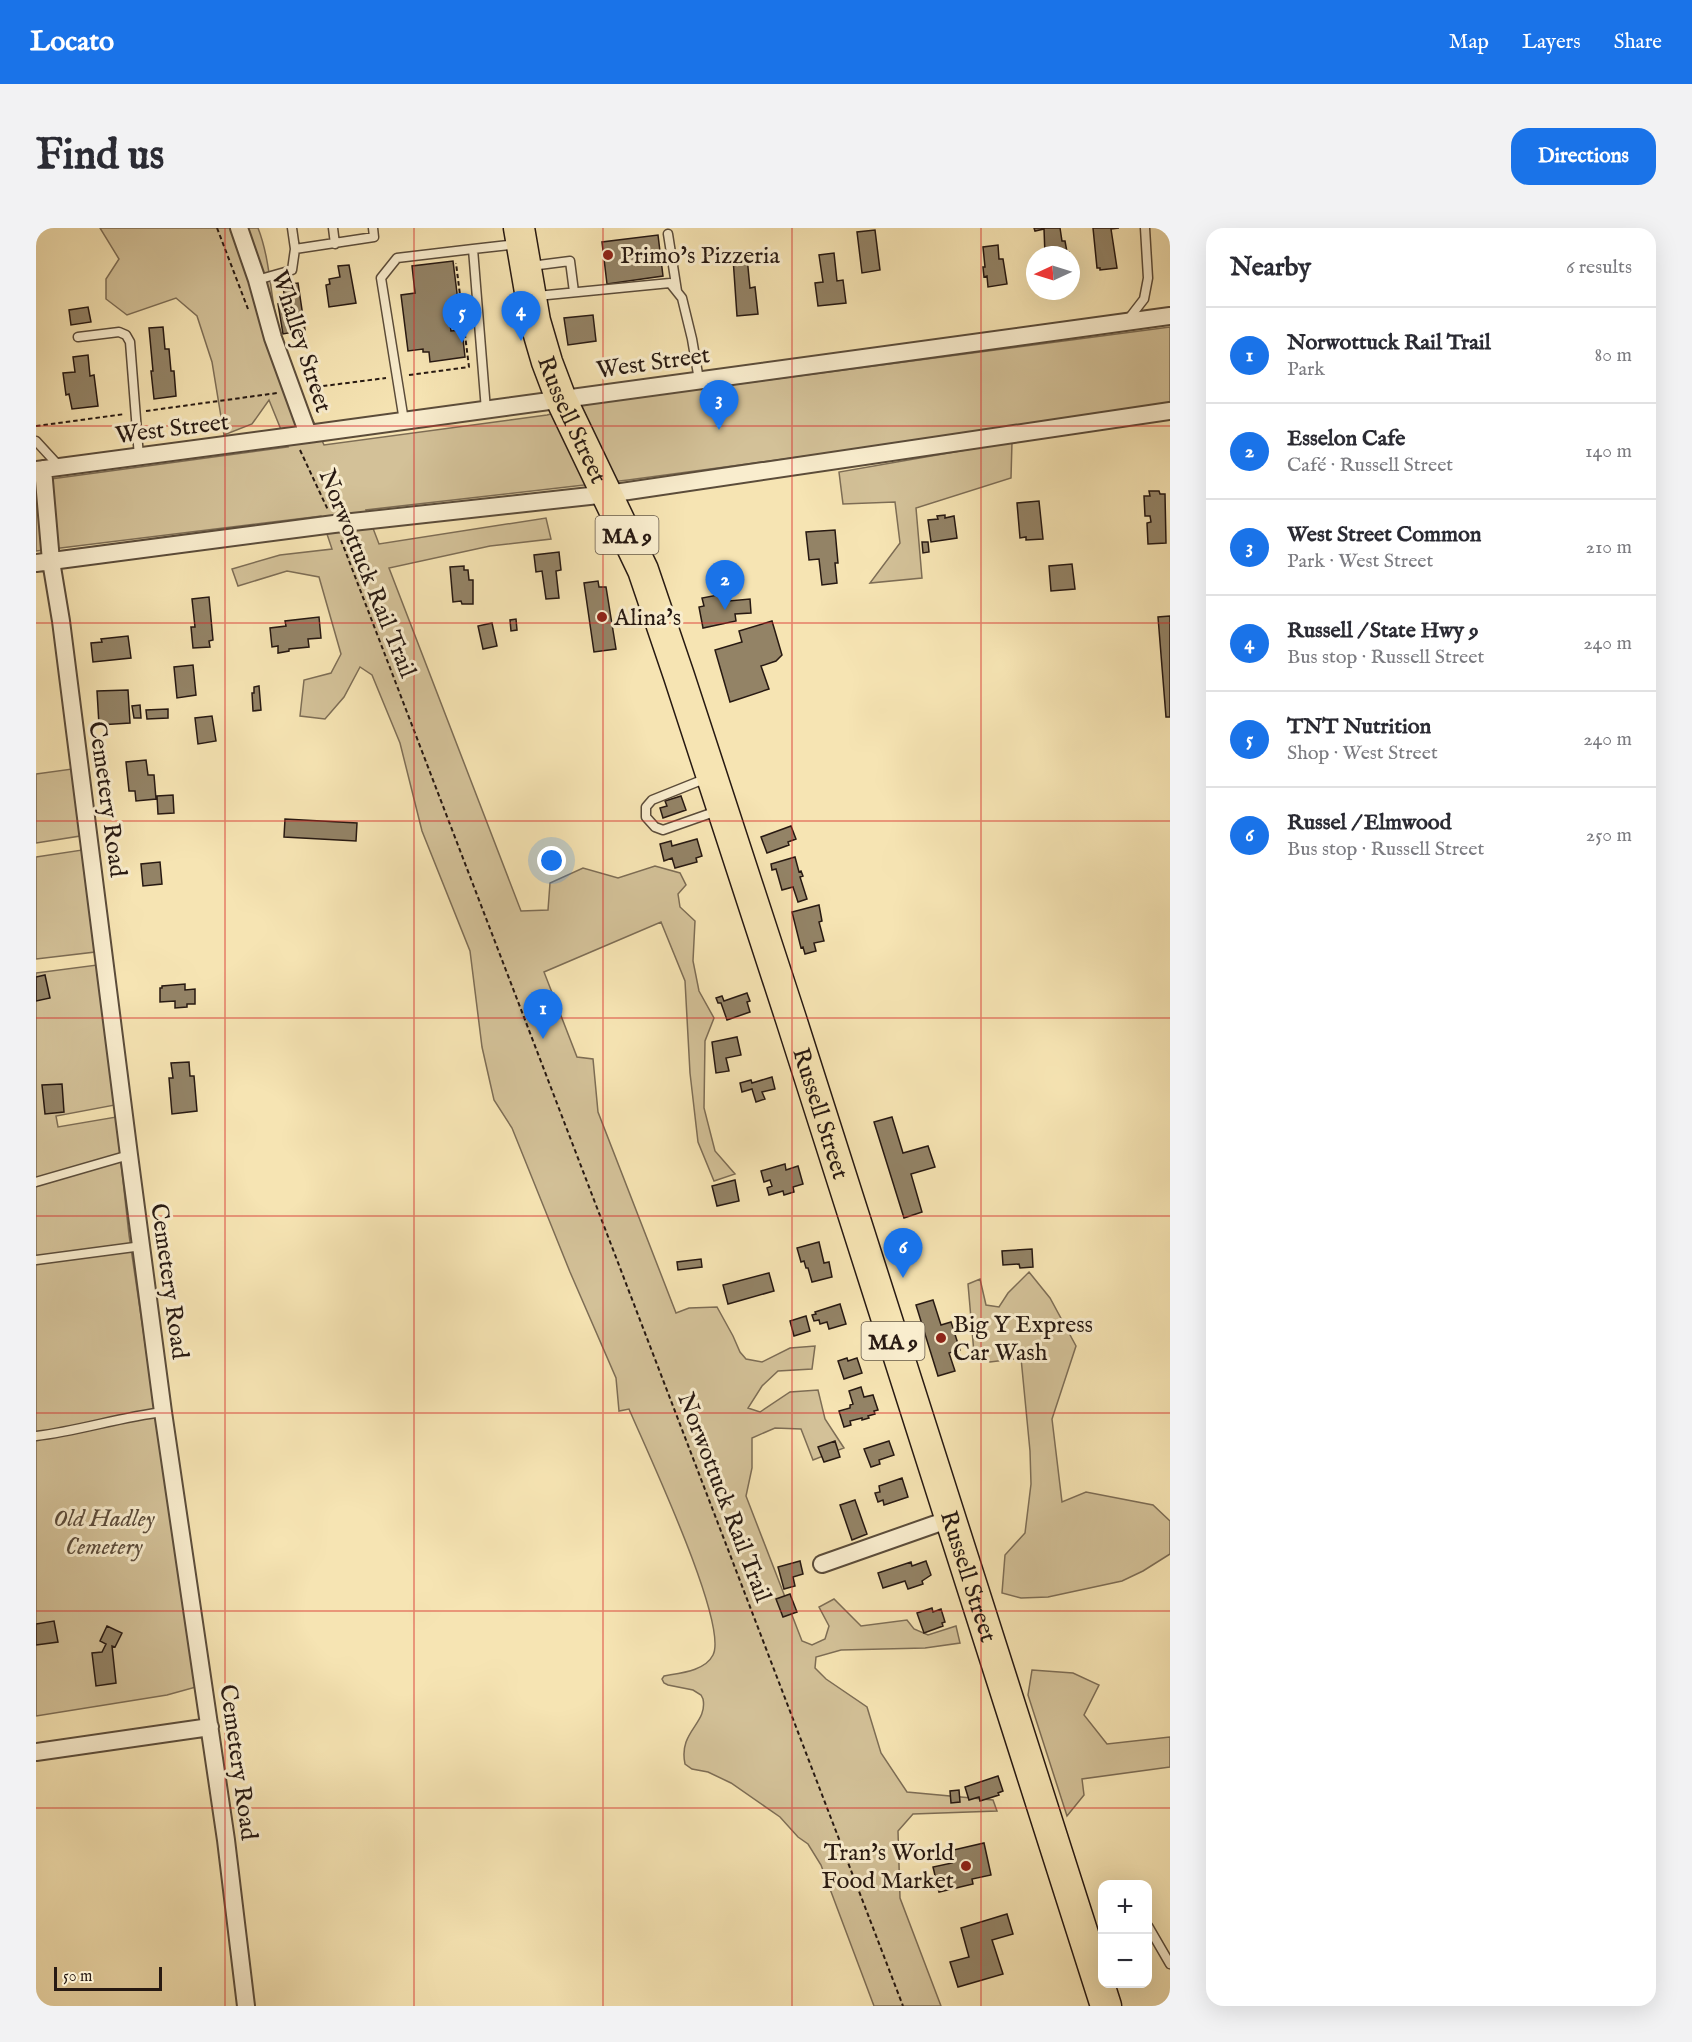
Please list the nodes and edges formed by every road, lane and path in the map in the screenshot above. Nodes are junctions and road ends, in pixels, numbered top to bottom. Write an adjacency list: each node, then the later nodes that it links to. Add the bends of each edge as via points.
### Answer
1 (217, 228): 17 (path)
2 (239, 228): 13 (street, Whalley Street)
3 (292, 228): 10 (lane)
4 (333, 228): 8 (lane)
5 (373, 228): 8 (lane, via 374,237)
6 (1145, 228): 19 (lane, via 1148,278 1144,299)
7 (668, 234): 14 (lane)
8 (335, 244): 10 (lane)
9 (522, 246): 11 (lane); 15 (lane, via 570,261); 16 (highway, Russell Street / MA 9)
10 (295, 249): 13 (lane, via 292,270)
11 (473, 249): 12 (lane); 26 (lane)
12 (454, 251): 21 (lane, via 397,258 381,278); 21 (path, via 469,367)
13 (258, 280): 31 (street, Whalley Street)
14 (677, 291): 15 (lane, via 670,283); 22 (lane, via 690,329)
15 (574, 292): 16 (lane)
16 (530, 297): 25 (highway, Russell Street / MA 9)
17 (249, 312)
18 (1170, 316): 19 (street, West Street)
19 (1126, 321): 22 (street, West Street)
20 (78, 337): 28 (lane, via 119,332 126,335 132,352)
21 (397, 376): 24 (path); 29 (lane)
22 (699, 380): 25 (street, West Street)
23 (277, 386): 28 (path, via 280,392)
24 (302, 389)
25 (561, 399): 26 (street, West Street); 35 (highway, Russell Street / MA 9)
26 (486, 410): 29 (street, West Street)
27 (1170, 411): 35 (street)
28 (136, 412): 30 (path); 33 (lane)
29 (404, 421): 31 (street, West Street)
30 (36, 426)
31 (302, 435): 33 (street, West Street); 36 (path, Norwottuck Rail Trail, via 304,459)
32 (36, 441): 34 (lane)
33 (138, 457): 34 (street, West Street)
34 (46, 468): 37 (street, Cemetery Road)
35 (608, 494): 36 (street); 38 (highway, Russell Street / MA 9, via 643,570)
36 (334, 524): 37 (street); 53 (path, Norwottuck Rail Trail)
37 (43, 562): 40 (street, Cemetery Road, via 62,633)
38 (712, 776): 39 (highway, Russell Street / MA 9); 39 (lane, via 652,800 646,807 646,817 663,830)
39 (723, 808): 46 (highway, Russell Street / MA 9)
40 (129, 1155): 41 (lane); 42 (street, Cemetery Road)
41 (36, 1182)
42 (142, 1246): 43 (lane); 44 (street, Cemetery Road)
43 (36, 1260)
44 (163, 1412): 45 (lane); 48 (street, Cemetery Road)
45 (36, 1436)
46 (950, 1519): 47 (street); 54 (highway, Russell Street / MA 9, via 1089,1934)
47 (822, 1564)
48 (210, 1728): 49 (street); 52 (street, Cemetery Road)
49 (36, 1752)
50 (1152, 1933): 51 (lane)
51 (1170, 1964)
52 (246, 2006)
53 (903, 2006)
54 (1106, 2006)

